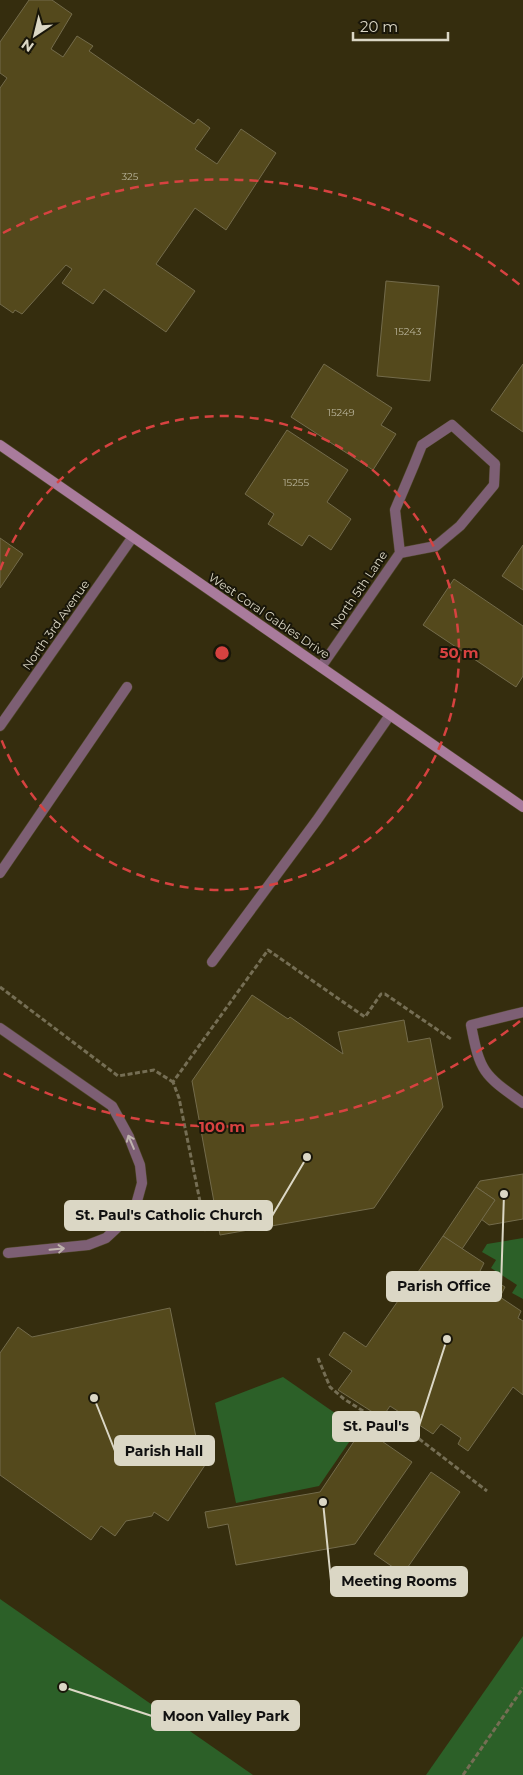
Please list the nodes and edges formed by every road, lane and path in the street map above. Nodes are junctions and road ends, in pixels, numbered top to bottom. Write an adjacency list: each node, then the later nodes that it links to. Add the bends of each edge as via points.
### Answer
1 (0, 445): 2 (street, West Coral Gables Drive)
2 (132, 538): 4 (street, West Coral Gables Drive); 7 (street, North 3rd Avenue)
3 (400, 553): 3 (street, North 5th Lane, via 436,546 460,526 494,486 495,464 452,426 422,445 395,510); 4 (street, North 5th Lane)
4 (321, 667): 6 (street, West Coral Gables Drive)
5 (127, 687): 9 (street)
6 (390, 715): 8 (street, West Coral Gables Drive); 10 (street)
7 (0, 726)
8 (523, 807)
9 (0, 873)
10 (212, 962)
11 (0, 987): 15 (path, via 118,1076 154,1070)
12 (523, 1012): 16 (street, via 471,1025 477,1056 485,1073)
13 (0, 1028): 18 (street, one-way to 13, via 88,1245 106,1238 134,1212 142,1184 140,1166 129,1137 112,1106)
14 (454, 1042): 15 (path, via 385,994 381,994 365,1017 268,950)
15 (173, 1082): 17 (path)
16 (523, 1103)
17 (206, 1231)
18 (8, 1253)
19 (318, 1358): 20 (path, via 330,1387 344,1400 414,1435)
20 (487, 1491)
21 (523, 1688): 22 (path)
22 (463, 1775)

